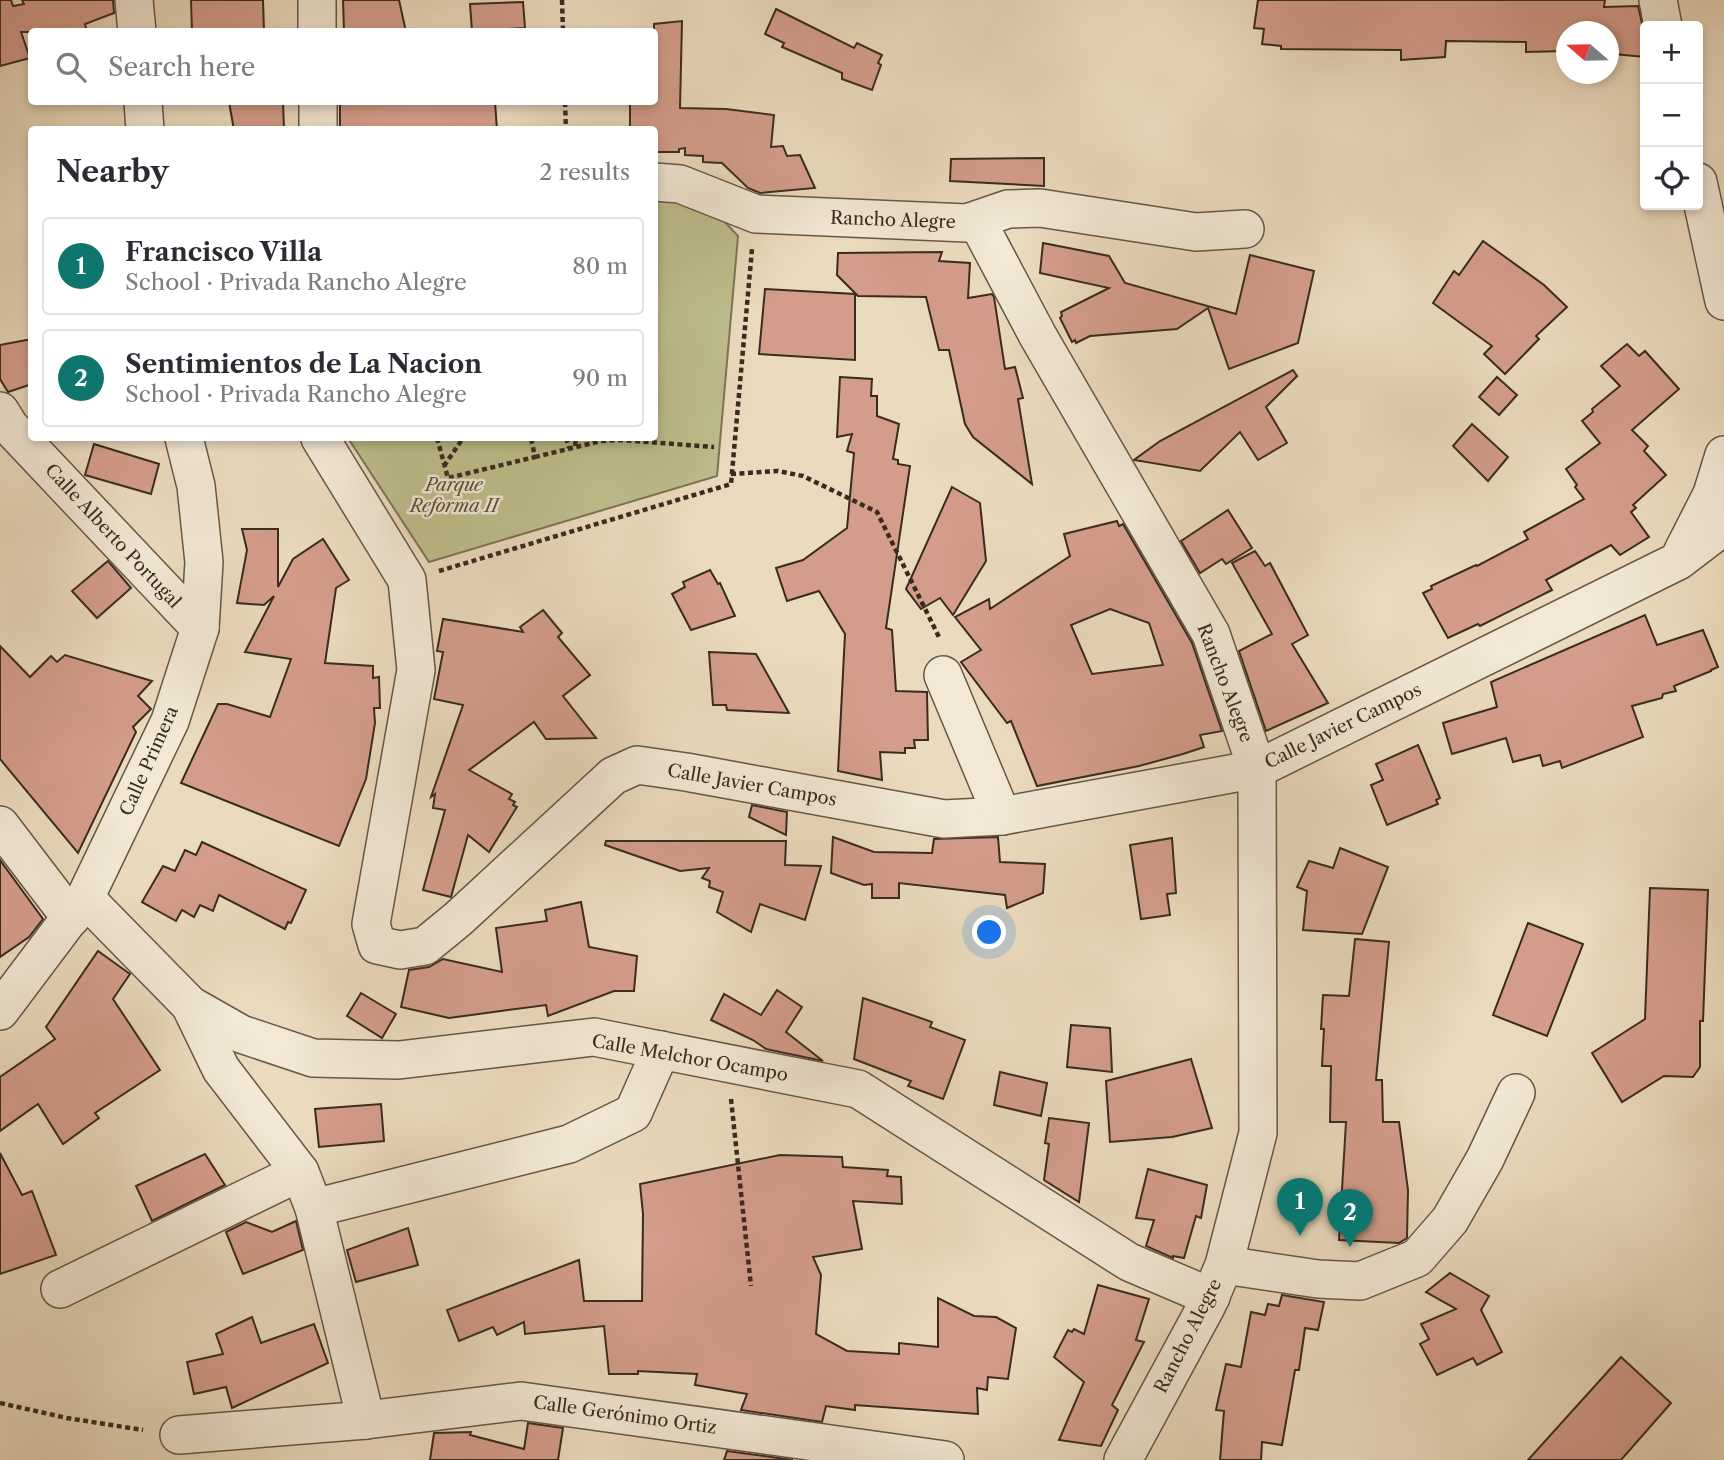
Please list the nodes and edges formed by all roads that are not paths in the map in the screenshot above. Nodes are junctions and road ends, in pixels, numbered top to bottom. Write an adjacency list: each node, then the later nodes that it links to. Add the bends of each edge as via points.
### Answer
1 (134, 0): 5 (street)
2 (317, 0): 6 (street)
3 (1658, 0): 4 (street)
4 (1662, 21)
5 (137, 28)
6 (317, 28)
7 (143, 105): 9 (street)
8 (318, 105): 10 (street)
9 (145, 126)
10 (318, 126)
11 (658, 181): 13 (street, Rancho Alegre, via 680,184 756,214)
12 (1703, 205): 15 (street)
13 (978, 221): 14 (street, via 1008,209 1040,208 1196,232); 24 (street, Rancho Alegre, via 1038,336 1211,634)
14 (1245, 229)
15 (1724, 301)
16 (0, 411): 22 (street, Calle Alberto Portugal)
17 (185, 441): 22 (street, Calle Primera, via 196,486 204,562)
18 (322, 441): 25 (street, Calle Javier Campos, via 408,580 416,670 371,924 377,945 400,950 425,946 613,776 637,765 944,819)
19 (1724, 455): 21 (street, via 1712,494)
20 (1724, 526): 21 (street, Calle Javier Campos)
21 (1678, 561): 24 (street, Calle Javier Campos)
22 (200, 628): 27 (street, Calle Primera, via 170,722)
23 (943, 675): 25 (street)
24 (1256, 769): 25 (street, Calle Javier Campos); 34 (street, Rancho Alegre, via 1258,1133)
25 (1002, 816)
26 (0, 825): 27 (street, Calle Melchor Ocampo)
27 (78, 908): 28 (street, Calle Melchor Ocampo); 29 (street, Calle Primera)
28 (190, 1005): 30 (street, Calle Melchor Ocampo, via 241,1034 313,1058 399,1060 594,1037); 32 (street, via 221,1069)
29 (0, 1011)
30 (661, 1050): 33 (street, via 633,1113 569,1144); 34 (street, Calle Melchor Ocampo, via 858,1090 1129,1262)
31 (1516, 1093): 34 (street, Calle Melchor Ocampo, via 1450,1220 1417,1258 1360,1281)
32 (300, 1172): 33 (street); 35 (street)
33 (314, 1208): 36 (street)
34 (1217, 1281): 39 (street, Rancho Alegre)
35 (60, 1289)
36 (366, 1420): 37 (street, Calle Gerónimo Ortiz); 38 (street, Calle Gerónimo Ortiz, via 521,1401)
37 (178, 1435)
38 (945, 1460)
39 (1123, 1460)

